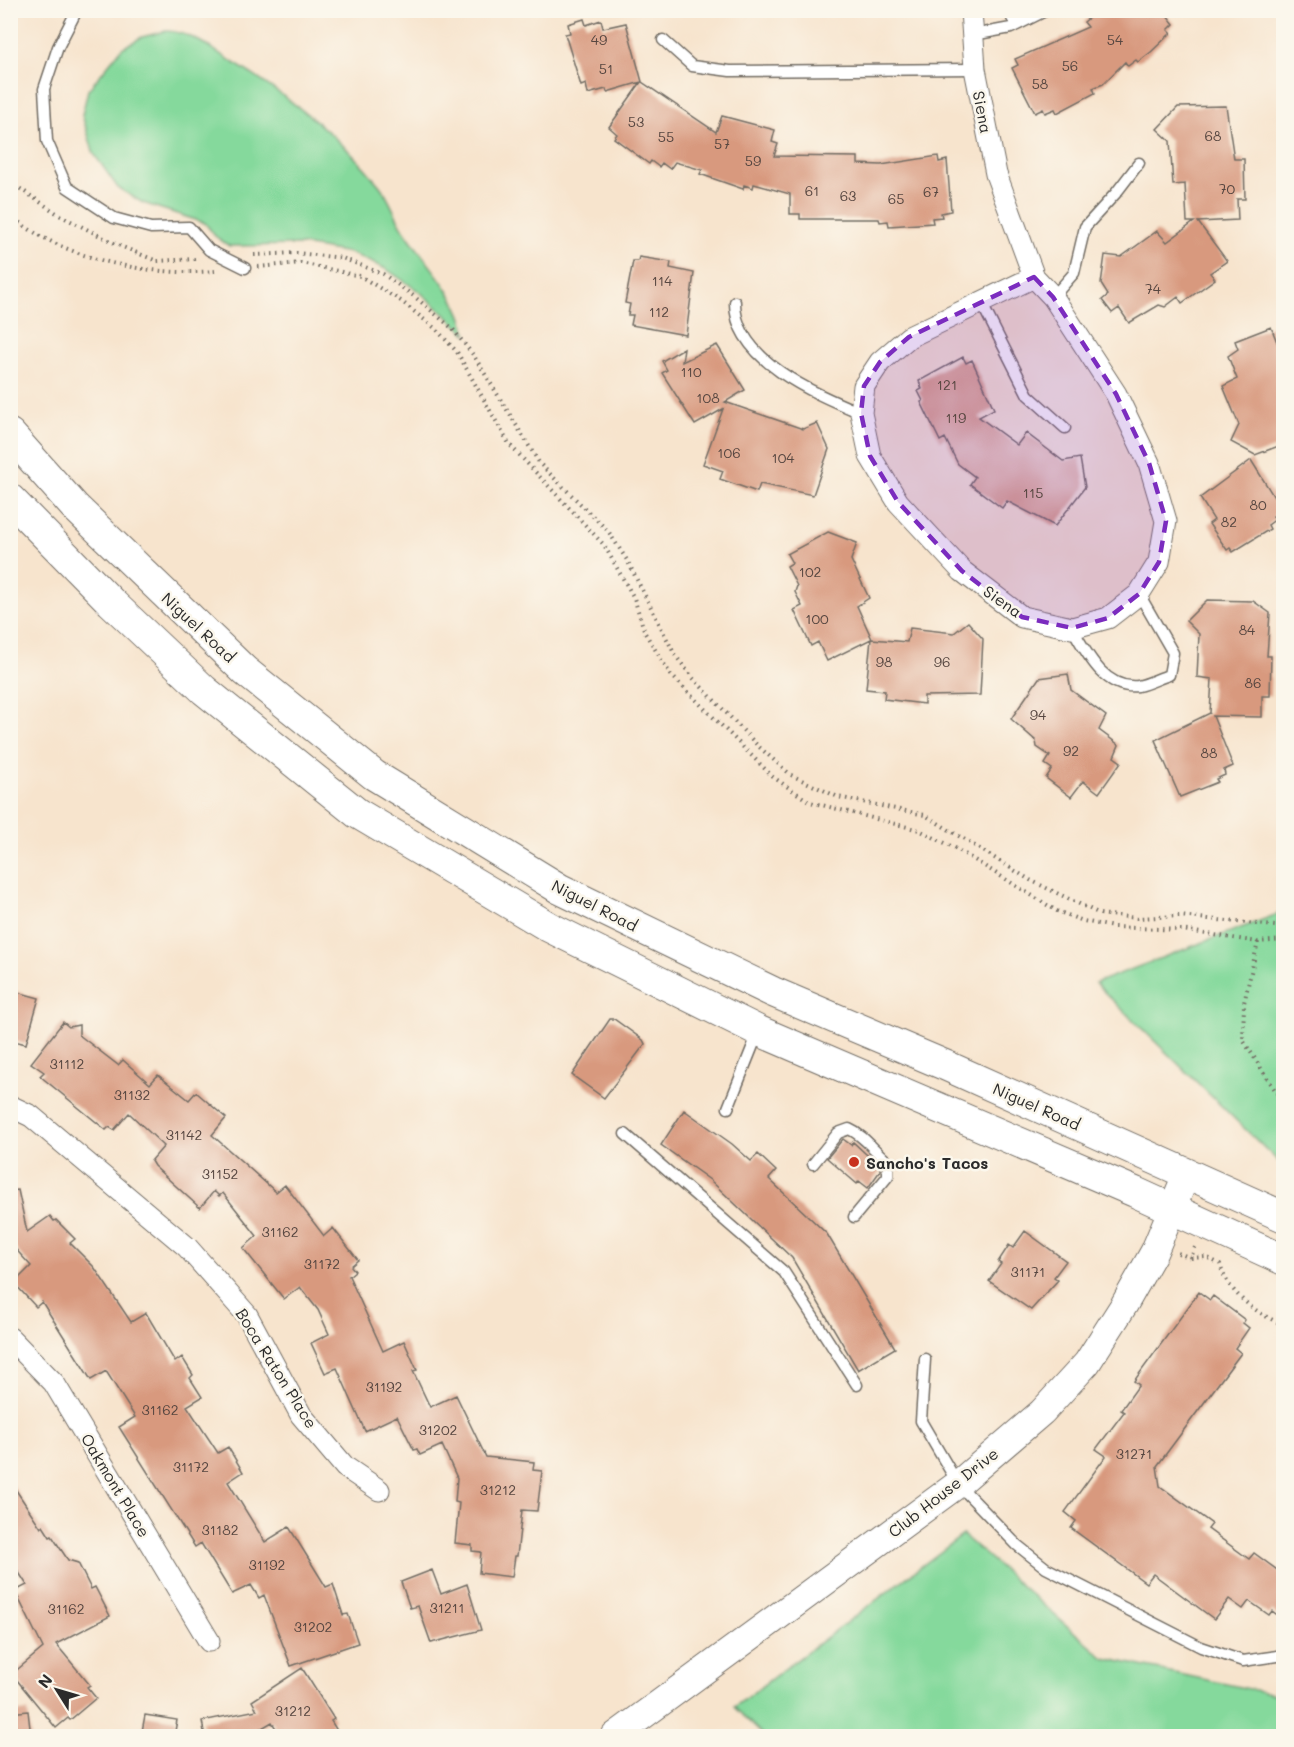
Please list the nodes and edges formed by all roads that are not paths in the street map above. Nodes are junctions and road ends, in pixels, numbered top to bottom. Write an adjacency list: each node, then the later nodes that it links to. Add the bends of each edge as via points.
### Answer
1 (77, 10): 10 (lane, via 58,47 44,89 47,141 67,187 114,218 151,228 189,227 209,250)
2 (971, 10): 6 (street, Siena)
3 (1012, 10): 5 (lane, via 1011,18)
4 (1047, 10): 5 (lane)
5 (1017, 25): 6 (lane)
6 (973, 35): 8 (street, Siena)
7 (663, 40): 8 (lane, via 692,66 730,71)
8 (975, 69): 11 (street, Siena, via 996,174)
9 (1139, 163): 12 (lane, via 1085,227 1074,273)
10 (245, 268)
11 (1034, 277): 12 (street, Siena); 14 (street, Siena)
12 (1053, 297): 19 (street, Siena, via 1116,394 1152,473 1166,522 1159,562)
13 (735, 302): 15 (lane, via 735,317 755,349 784,376 816,395)
14 (981, 302): 15 (street, Siena, via 909,337 880,362 864,386); 16 (lane, via 1028,395)
15 (861, 413): 20 (street, Siena, via 870,456 898,502 962,571 1022,616)
16 (1065, 428)
17 (10, 434): 21 (main road, Niguel Road, via 74,506 236,663 374,775 560,890)
18 (10, 499): 22 (main road, via 204,690 357,813 549,927)
19 (1139, 594): 20 (street, Siena, via 1108,618); 20 (lane, via 1173,653 1168,675 1137,686 1114,683 1094,664)
20 (1072, 628)
21 (773, 992): 22 (main road); 27 (main road, Niguel Road)
22 (759, 1031): 24 (lane); 28 (main road)
23 (10, 1106): 36 (street, Boca Raton Place, via 31,1116 187,1246 247,1315 302,1415 345,1467)
24 (728, 1108)
25 (625, 1134): 34 (lane, via 784,1272)
26 (813, 1164): 30 (lane, via 838,1133 849,1129 863,1135 888,1162 888,1176)
27 (1187, 1173): 28 (street, Club House Drive); 29 (main road, Niguel Road)
28 (1173, 1209): 31 (main road); 35 (street, Club House Drive, via 1149,1261 1087,1363 1042,1412)
29 (1284, 1216)
30 (855, 1217)
31 (1284, 1260)
32 (10, 1338): 37 (street, Oakmont Place, via 54,1383)
33 (925, 1359): 35 (lane, via 921,1421)
34 (857, 1385)
35 (958, 1484): 38 (lane, via 1017,1545 1046,1568 1200,1647 1244,1661); 39 (street, Club House Drive)
36 (379, 1490)
37 (210, 1641)
38 (1284, 1655)
39 (615, 1737)

